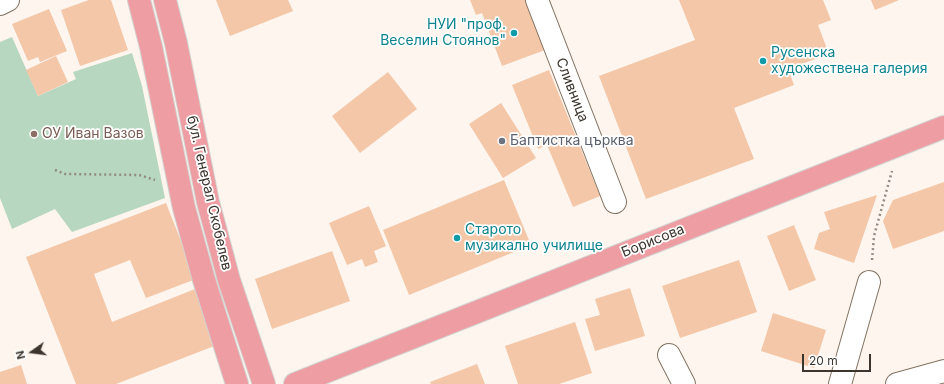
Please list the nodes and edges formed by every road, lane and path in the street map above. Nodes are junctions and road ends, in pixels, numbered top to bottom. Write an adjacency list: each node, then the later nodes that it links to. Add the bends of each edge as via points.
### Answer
1 (8, 0): 5 (street)
2 (139, 0): 14 (main road, бул. Генерал Скобелев, via 184,208)
3 (165, 0): 15 (main road, бул. Генерал Скобелев, via 208,202 229,280)
4 (537, 0): 10 (street, Сливница)
5 (0, 4)
6 (944, 127): 7 (main road, Борисова)
7 (899, 144): 11 (path, via 874,236); 16 (main road, Борисова)
8 (55, 170): 9 (path, via 65,174 139,175)
9 (157, 181)
10 (615, 202)
11 (869, 282): 18 (street)
12 (669, 355): 17 (street)
13 (944, 371): 19 (street)
14 (237, 384)
15 (264, 384)
16 (295, 384)
17 (684, 384)
18 (840, 384)
19 (897, 384)

